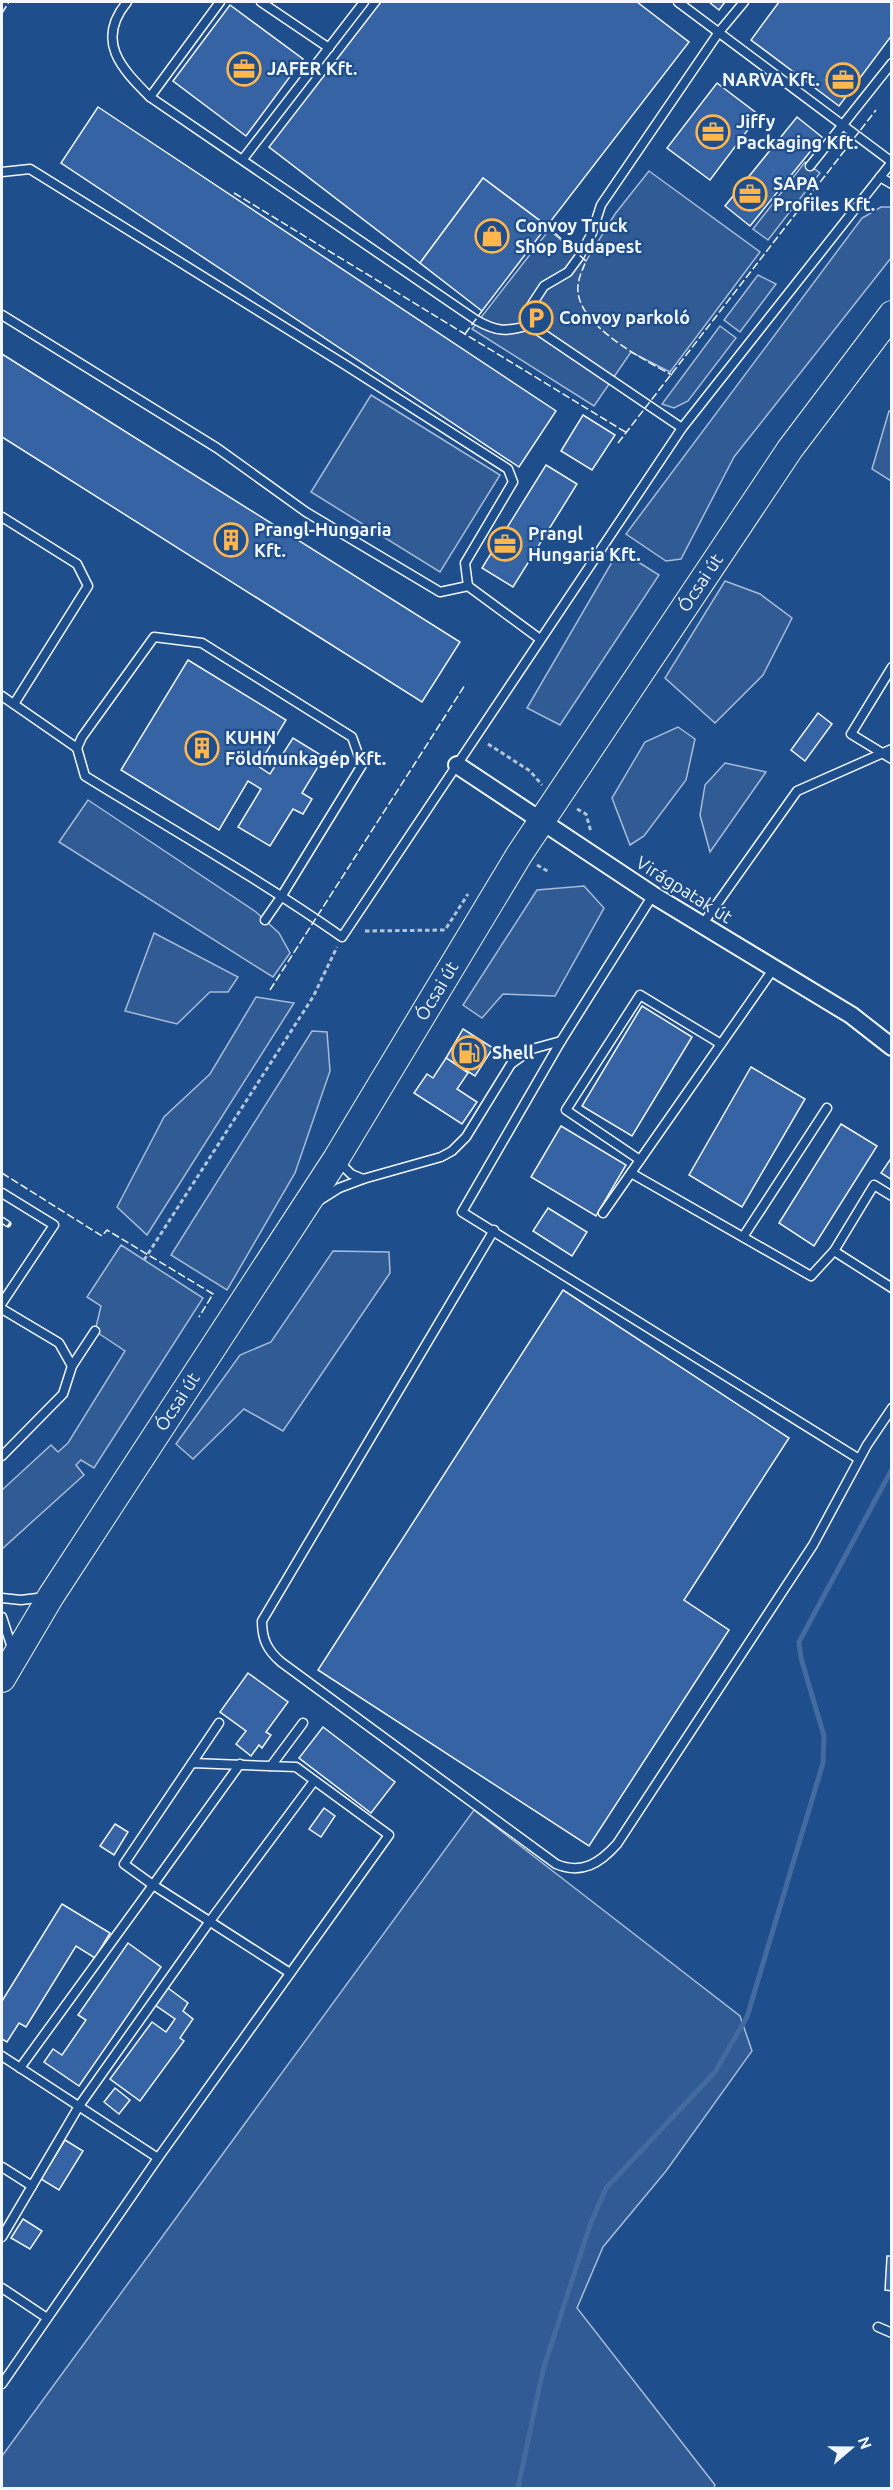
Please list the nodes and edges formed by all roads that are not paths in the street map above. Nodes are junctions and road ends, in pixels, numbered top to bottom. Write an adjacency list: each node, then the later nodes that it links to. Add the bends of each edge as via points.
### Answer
1 (127, 2): 10 (lane, via 117,14 111,38 123,69)
2 (220, 2): 10 (lane)
3 (261, 2): 8 (lane)
4 (364, 2): 8 (lane)
5 (678, 2): 7 (lane)
6 (744, 2): 7 (lane)
7 (719, 32): 11 (lane); 20 (lane, via 601,205 579,256 568,272 544,286 527,312)
8 (329, 48): 12 (lane)
9 (891, 63): 11 (lane)
10 (150, 97): 12 (lane)
11 (843, 126): 13 (lane); 14 (lane)
12 (243, 159): 20 (lane, via 490,328 505,331)
13 (891, 162): 16 (lane)
14 (810, 166)
15 (2, 172): 23 (lane, via 30,169 508,469 513,482 465,563)
16 (880, 177): 17 (lane); 21 (lane)
17 (891, 184)
18 (891, 314): 33 (main road, Ócsai út, via 790,449)
19 (2, 315): 23 (lane, via 217,448 306,512 431,586 440,591)
20 (530, 325): 21 (lane)
21 (682, 428): 24 (lane)
22 (2, 518): 27 (lane, via 77,564 88,586)
23 (468, 586): 24 (lane)
24 (540, 639): 32 (lane)
25 (891, 667): 30 (lane, via 851,734)
26 (2, 696): 27 (lane)
27 (14, 704): 28 (lane)
28 (77, 748): 35 (lane, via 85,776); 35 (lane, via 154,637 202,643 352,737 362,765)
29 (891, 749): 30 (lane)
30 (882, 753): 31 (lane); 37 (lane, via 797,791)
31 (891, 759)
32 (457, 765): 33 (street, Virágpatak út); 35 (lane, via 342,937)
33 (543, 821): 34 (street, Virágpatak út); 43 (main road, Ócsai út)
34 (653, 895): 37 (street, Virágpatak út); 39 (lane)
35 (281, 897): 36 (lane)
36 (265, 920)
37 (702, 925): 38 (street, Virágpatak út)
38 (774, 968): 40 (lane); 41 (street, Virágpatak út, via 851,1015)
39 (561, 1041): 46 (lane, via 532,1049 511,1064 466,1137 452,1151); 50 (lane, via 462,1212)
40 (721, 1044): 44 (lane); 44 (lane, via 640,995 566,1110)
41 (891, 1047)
42 (826, 1108): 51 (lane)
43 (336, 1159): 46 (lane, via 351,1174); 53 (main road, Ócsai út)
44 (640, 1160): 45 (lane)
45 (631, 1173): 49 (lane); 51 (lane)
46 (363, 1179): 53 (lane, via 322,1198)
47 (2, 1193): 55 (lane, via 54,1226)
48 (891, 1196): 52 (lane, via 874,1185)
49 (603, 1213)
50 (494, 1230): 61 (lane); 61 (lane, via 262,1621 262,1632 265,1644 281,1662 556,1864 567,1869 591,1867 617,1844 813,1545)
51 (743, 1237): 52 (lane, via 811,1276)
52 (834, 1251): 54 (lane)
53 (267, 1266): 62 (main road, Ócsai út)
54 (891, 1288)
55 (2, 1303)
56 (2, 1309): 58 (lane, via 59,1343)
57 (95, 1331): 58 (lane)
58 (72, 1366): 60 (lane, via 63,1394)
59 (891, 1408): 61 (lane)
60 (2, 1456)
61 (859, 1459)
62 (51, 1596): 63 (lane); 65 (main road, Ócsai út)
63 (2, 1598)
64 (2, 1617): 65 (lane)
65 (14, 1657): 66 (main road, Ócsai út)
66 (2, 1679)
67 (219, 1723): 69 (lane)
68 (303, 1723): 71 (lane)
69 (192, 1764): 70 (lane); 73 (lane, via 124,1864)
70 (240, 1764): 71 (lane); 73 (lane)
71 (271, 1766): 72 (lane, via 296,1767)
72 (314, 1781): 74 (lane); 75 (lane, via 389,1836)
73 (153, 1885): 74 (lane); 77 (lane)
74 (210, 1921): 75 (lane); 78 (lane)
75 (290, 1973): 79 (lane)
76 (2, 2056): 77 (lane)
77 (20, 2067): 78 (lane)
78 (80, 2106): 79 (lane); 81 (lane)
79 (158, 2158): 84 (lane)
80 (2, 2167): 81 (lane)
81 (32, 2186): 82 (lane)
82 (2, 2237)
83 (2, 2288): 84 (lane)
84 (47, 2318): 87 (lane)
85 (878, 2327): 86 (lane)
86 (891, 2333)
87 (2, 2384)

